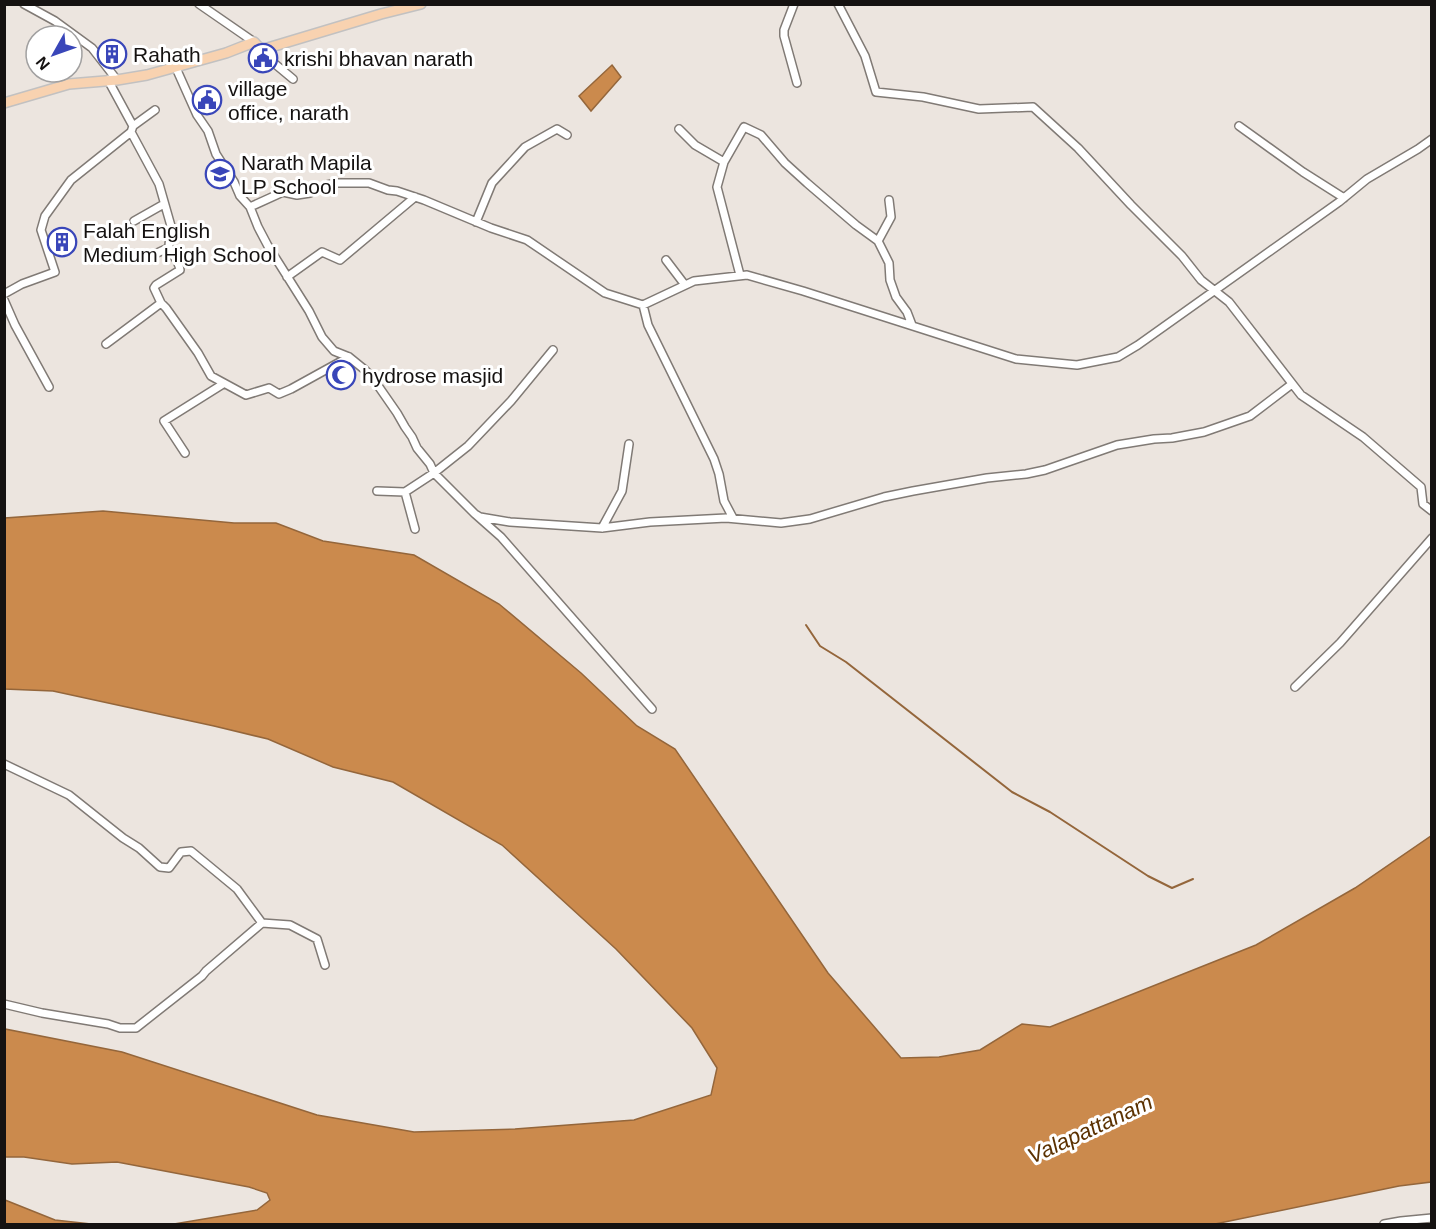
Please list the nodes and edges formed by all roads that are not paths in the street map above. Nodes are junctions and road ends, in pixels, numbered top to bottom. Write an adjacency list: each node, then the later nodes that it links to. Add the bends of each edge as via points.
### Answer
1 (24, 4): 10 (street, via 92,48)
2 (199, 4): 6 (street)
3 (421, 4): 7 (main road)
4 (794, 4): 11 (street, via 784,36)
5 (838, 4): 34 (street, via 865,56 876,92 979,109 1033,107 1078,147)
6 (254, 42): 7 (main road); 8 (main road)
7 (261, 50): 9 (street)
8 (176, 68): 10 (main road); 24 (street, via 216,154)
9 (293, 79)
10 (112, 80): 12 (main road, via 69,84); 15 (street)
11 (796, 83)
12 (4, 103)
13 (155, 110): 15 (street)
14 (1239, 126): 21 (street)
15 (132, 129): 23 (street, via 159,184); 35 (street, via 71,180 45,216 41,230 55,272)
16 (679, 129): 19 (street, via 695,145)
17 (567, 135): 26 (street, via 557,129 525,147 492,183)
18 (1431, 139): 21 (street, via 1367,178)
19 (724, 162): 27 (street, via 744,127 761,135 807,183); 31 (street, via 717,187)
20 (415, 197): 24 (street, via 369,183 336,183 310,193 283,192); 26 (street); 32 (street, via 340,260 322,252)
21 (1344, 198): 34 (street)
22 (889, 200): 27 (street, via 891,217)
23 (164, 204): 25 (street); 28 (street, via 173,233)
24 (250, 207): 32 (street)
25 (134, 220)
26 (476, 222): 38 (street, via 527,240 605,293)
27 (878, 241): 39 (street, via 889,263 896,297)
28 (168, 248): 29 (street); 37 (street, via 180,270 154,286)
29 (142, 260)
30 (666, 260): 33 (street)
31 (740, 275): 33 (street); 39 (street)
32 (287, 278): 42 (street, via 322,337 334,351)
33 (685, 285): 38 (street)
34 (1215, 291): 39 (street, via 1118,357 1077,365 1016,359); 44 (street, via 1229,302)
35 (4, 294)
36 (4, 300): 45 (street)
37 (160, 303): 40 (street); 43 (street, via 211,376)
38 (643, 305): 53 (street, via 648,325 714,459 724,501)
39 (912, 326)
40 (106, 344)
41 (552, 350): 48 (street, via 512,401 468,447)
42 (349, 357): 43 (street, via 279,394 269,388 246,395); 48 (street, via 372,377)
43 (223, 384): 47 (street, via 164,421)
44 (1293, 384): 51 (street, via 1301,395 1363,437 1421,487 1423,504); 53 (street, via 1250,416 1204,432 1117,445 1045,470 884,497 810,519 781,524)
45 (49, 387)
46 (629, 444): 54 (street, via 622,491)
47 (185, 453)
48 (434, 473): 50 (street); 52 (street)
49 (377, 491): 50 (street)
50 (405, 492): 55 (street)
51 (1431, 511)
52 (475, 514): 54 (street, via 510,522); 58 (street, via 501,537)
53 (733, 518): 54 (street)
54 (602, 528)
55 (416, 529)
56 (1431, 538): 57 (street, via 1340,643)
57 (1295, 687)
58 (652, 709)
59 (4, 764): 60 (street, via 69,795 160,867 169,868 181,852 191,851 237,889)
60 (262, 923): 61 (street, via 290,925 317,939); 62 (street, via 136,1028)
61 (325, 965)
62 (4, 1004)
63 (1431, 1218): 64 (street)
64 (1384, 1224)

